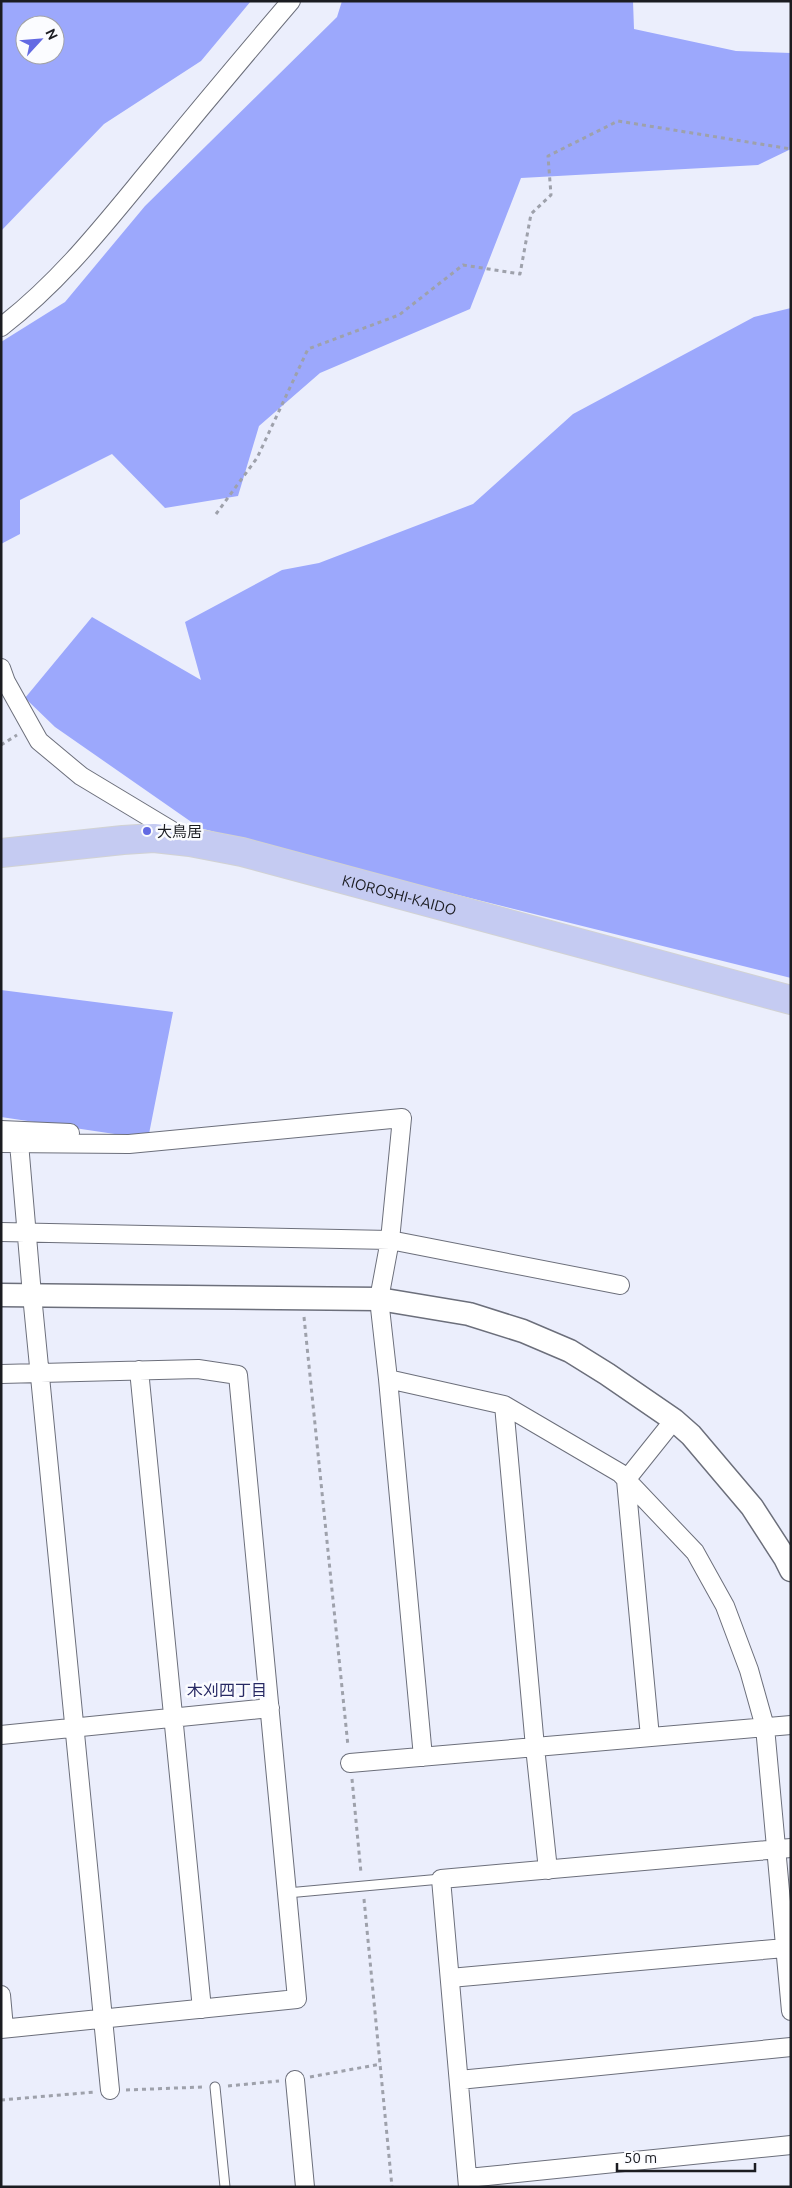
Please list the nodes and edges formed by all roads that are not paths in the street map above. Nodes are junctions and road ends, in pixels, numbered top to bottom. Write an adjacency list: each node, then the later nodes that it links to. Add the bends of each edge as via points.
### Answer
1 (291, 1): 2 (street, via 73,263)
2 (1, 327)
3 (1, 668): 4 (street, via 39,741 81,776)
4 (190, 842): 5 (main road, KIOROSHI-KAIDO, via 154,838); 6 (main road, KIOROSHI-KAIDO, via 252,855)
5 (1, 853)
6 (791, 1000)
7 (1, 1130): 9 (street, via 99,1135)
8 (10, 1143): 9 (street); 11 (street)
9 (107, 1144): 12 (street, via 402,1118)
10 (1, 1232): 11 (street)
11 (27, 1232): 12 (street); 14 (street)
12 (390, 1240): 13 (street); 16 (street)
13 (620, 1285)
14 (32, 1294): 15 (street); 16 (street); 18 (street)
15 (1, 1295)
16 (379, 1299): 20 (street); 22 (street, via 469,1314 523,1331 570,1351)
17 (139, 1370): 18 (street); 25 (street, via 198,1369 238,1375); 26 (street)
18 (40, 1372): 19 (street); 29 (street)
19 (1, 1374)
20 (388, 1379): 21 (street); 33 (street)
21 (504, 1405): 23 (street, via 620,1473); 32 (street)
22 (674, 1420): 23 (street); 24 (street, via 691,1435 752,1507)
23 (626, 1480): 28 (street, via 695,1552 725,1606 750,1670); 31 (street)
24 (791, 1570)
25 (270, 1708): 26 (street); 38 (street)
26 (174, 1719): 29 (street); 42 (street)
27 (791, 1725): 28 (street)
28 (765, 1727): 31 (street); 35 (street)
29 (74, 1728): 30 (street); 44 (street)
30 (1, 1735)
31 (650, 1737): 32 (street)
32 (534, 1747): 33 (street); 36 (street)
33 (423, 1757): 34 (street)
34 (350, 1764)
35 (784, 1848): 36 (street); 39 (street)
36 (548, 1870): 37 (street)
37 (442, 1879): 38 (lane); 40 (street)
38 (287, 1893): 42 (street, via 297,1999)
39 (785, 1948): 40 (street); 43 (street)
40 (450, 1978): 48 (street)
41 (1, 1995): 45 (street)
42 (202, 2009): 44 (street)
43 (791, 2011)
44 (103, 2019): 45 (street); 50 (street)
45 (3, 2028)
46 (791, 2047): 48 (street)
47 (295, 2080): 54 (street)
48 (459, 2080): 52 (street)
49 (215, 2087): 53 (lane)
50 (110, 2090)
51 (791, 2145): 52 (street)
52 (468, 2182)
53 (225, 2187)
54 (305, 2187)

